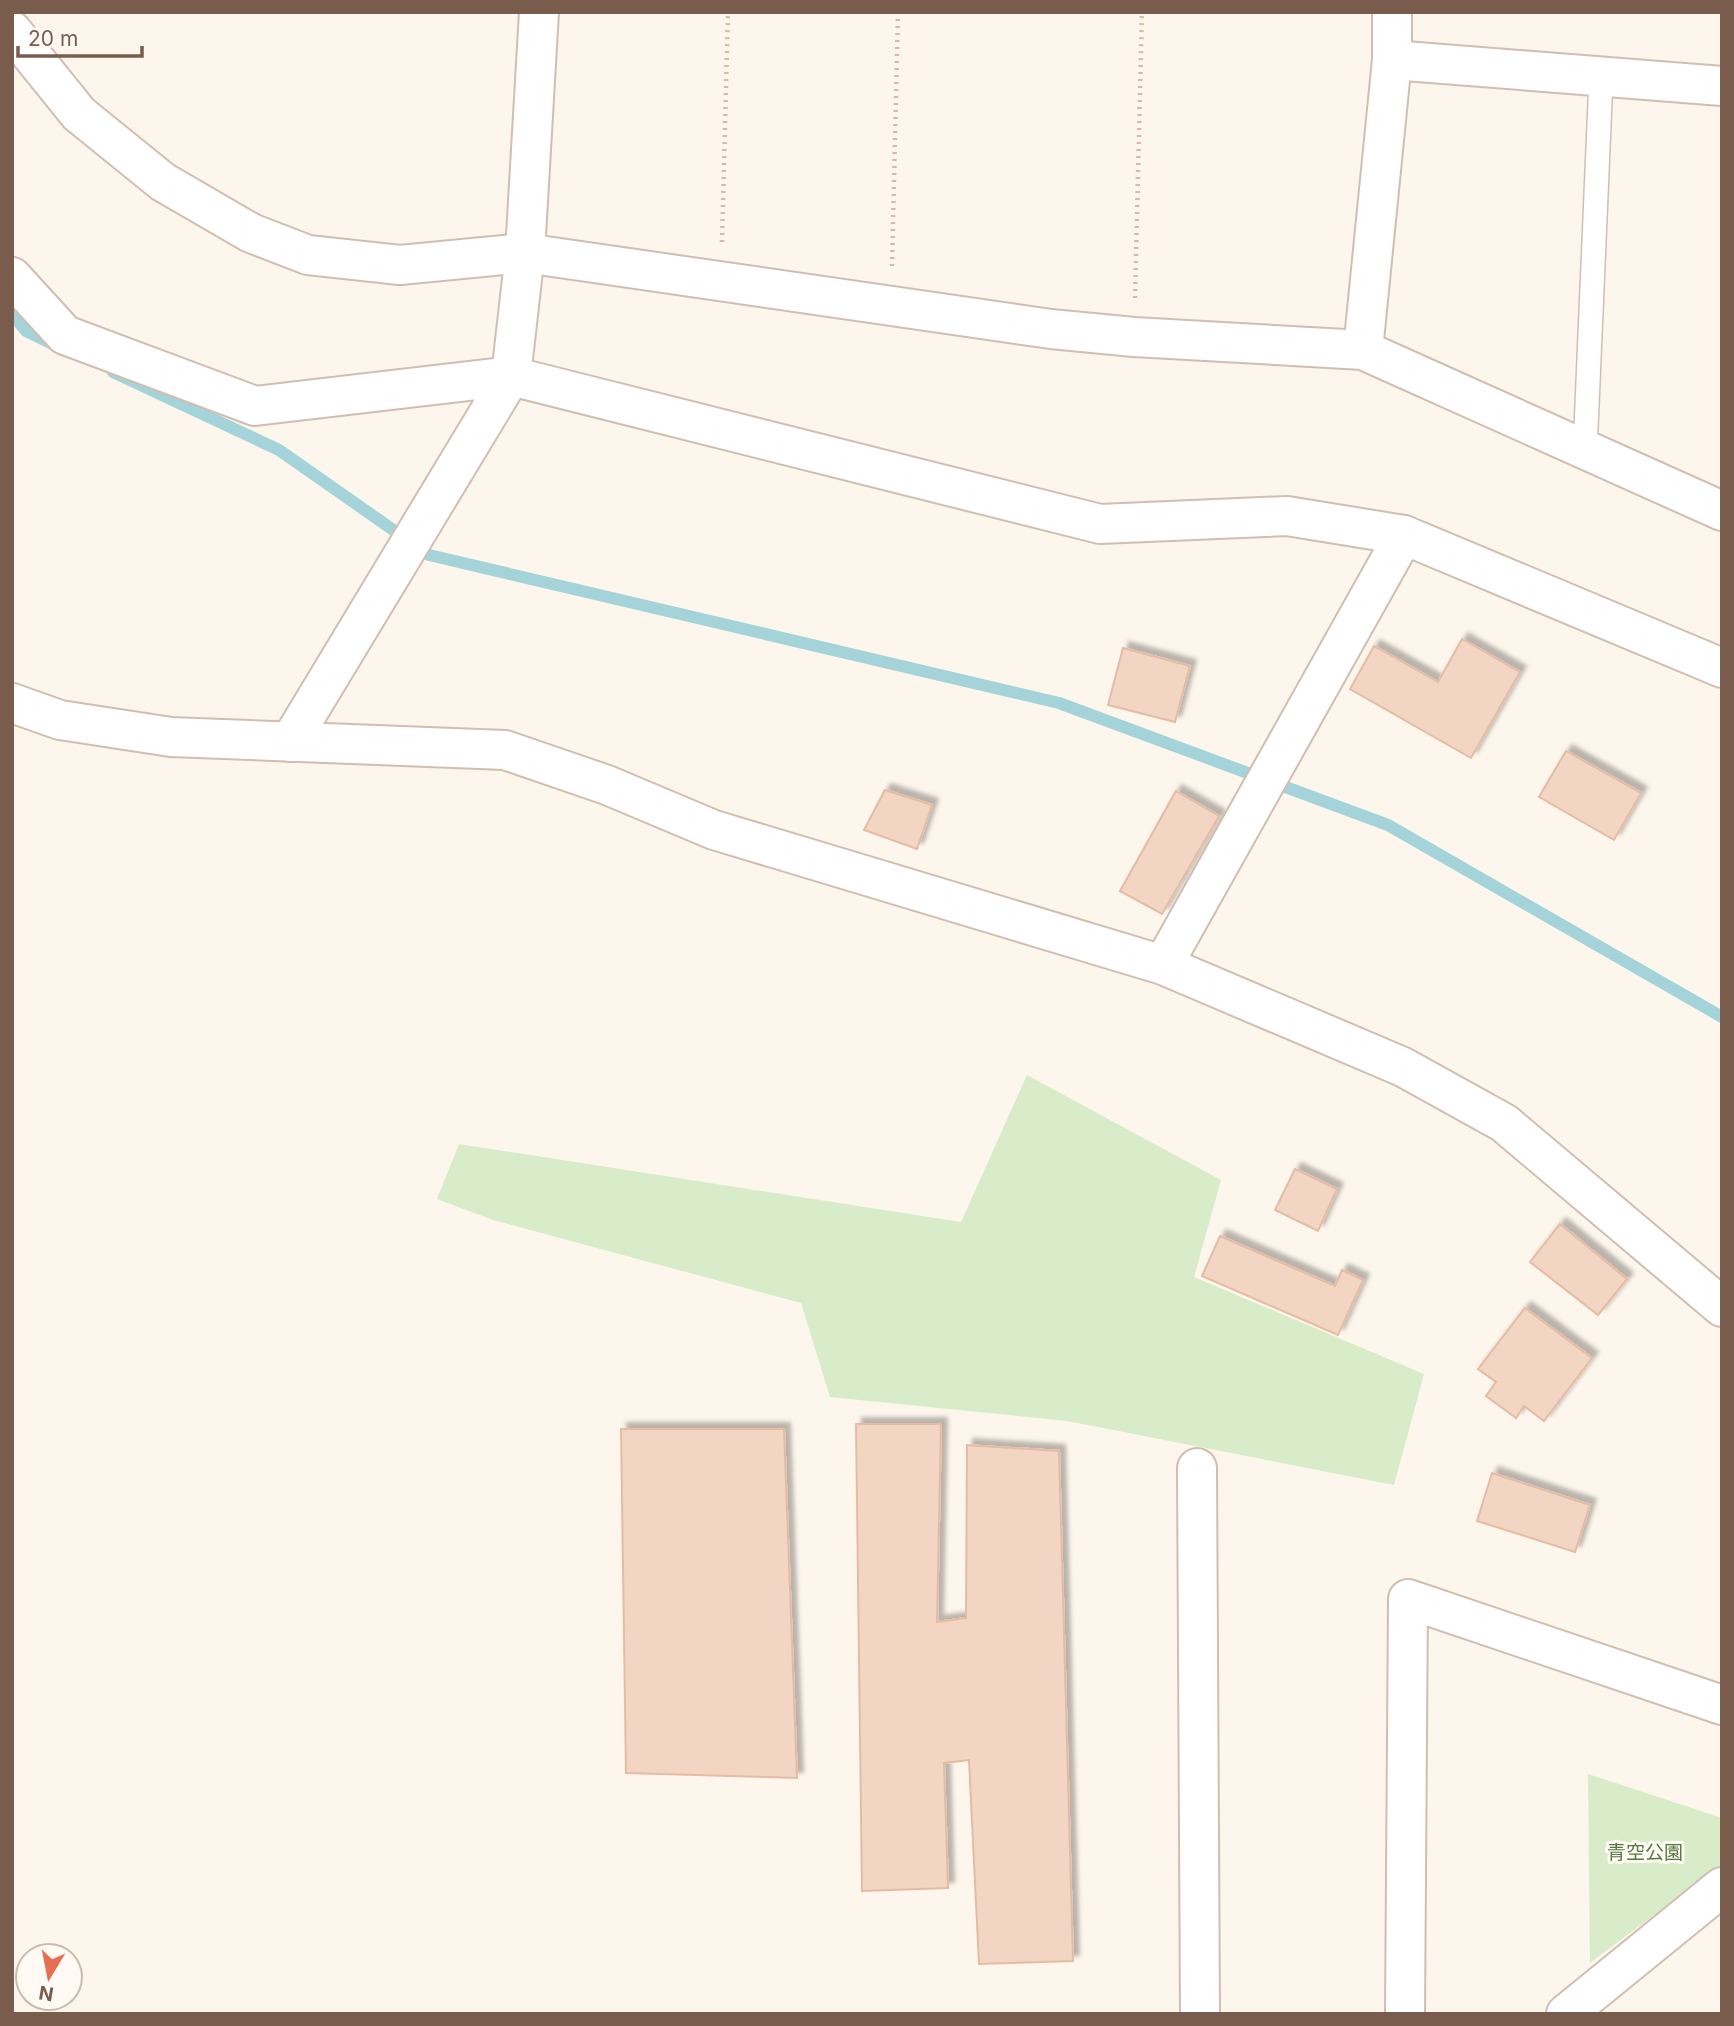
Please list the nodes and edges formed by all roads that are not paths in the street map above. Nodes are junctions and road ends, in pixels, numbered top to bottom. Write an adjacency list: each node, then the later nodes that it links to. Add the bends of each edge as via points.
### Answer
1 (539, 12): 7 (street)
2 (1392, 12): 4 (street)
3 (12, 31): 7 (street, via 79,114 163,182 251,233 308,255 400,265)
4 (1392, 60): 5 (street); 9 (street)
5 (1601, 78): 6 (street); 11 (lane)
6 (1722, 86)
7 (525, 253): 9 (street, via 1051,329); 10 (street)
8 (12, 277): 10 (street, via 65,335 256,406)
9 (1363, 350): 11 (street)
10 (511, 376): 13 (street, via 1100,524 1287,516); 16 (street)
11 (1585, 452): 12 (street)
12 (1722, 511)
13 (1404, 535): 14 (street); 17 (street)
14 (1722, 668)
15 (12, 703): 16 (street, via 60,720 172,737)
16 (290, 742): 17 (street, via 505,750 607,785 714,830)
17 (1163, 965): 18 (street, via 1403,1067 1504,1123)
18 (1722, 1307)
19 (1197, 1468): 22 (street)
20 (1722, 1706): 23 (street, via 1408,1599)
21 (1722, 1887): 24 (street)
22 (1200, 2014)
23 (1405, 2014)
24 (1566, 2014)

